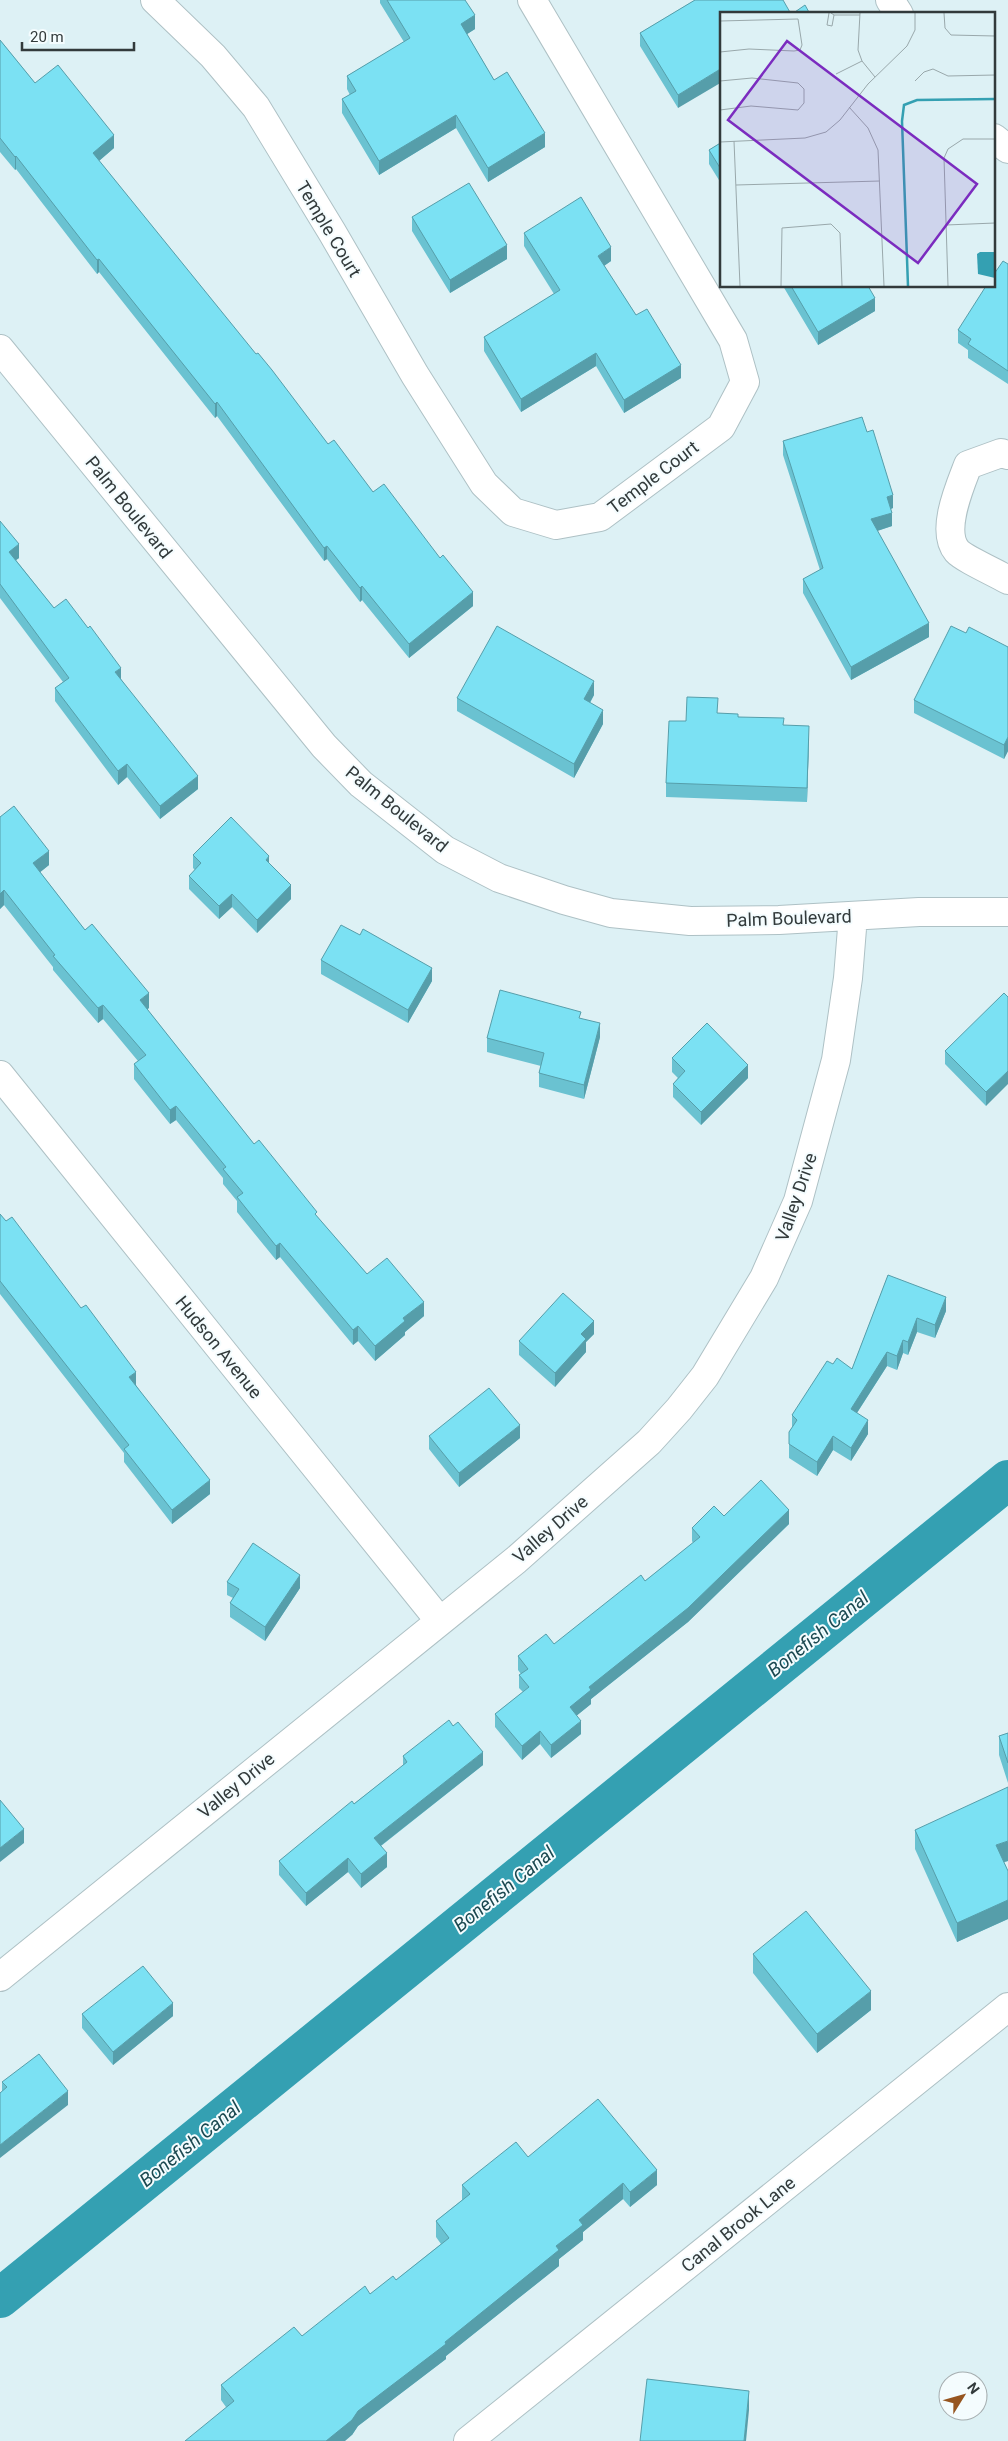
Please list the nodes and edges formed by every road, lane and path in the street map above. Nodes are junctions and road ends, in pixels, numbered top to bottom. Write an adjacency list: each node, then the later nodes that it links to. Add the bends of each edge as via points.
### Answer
1 (155, 0): 2 (street, Temple Court, via 213,56 256,107 415,375 484,484 512,512 556,525 600,517 721,427 745,382 733,340)
2 (532, 0)
3 (890, 0): 4 (street)
4 (898, 12)
5 (996, 140): 6 (street)
6 (1008, 149)
7 (0, 349): 11 (street, Palm Boulevard, via 324,746 361,784 444,850 500,878 611,913 690,921)
8 (1008, 455): 9 (street, via 1001,453 968,465 955,500 950,534 957,551)
9 (1008, 580)
10 (1008, 912): 11 (street, Palm Boulevard)
11 (853, 916): 13 (street, Valley Drive, via 836,1060 798,1201 764,1278 705,1376 649,1442 516,1560)
12 (0, 1075): 13 (street, Hudson Avenue)
13 (439, 1620): 14 (street, Valley Drive)
14 (0, 1977)
15 (1008, 2007): 16 (street, Canal Brook Lane)
16 (483, 2437)

